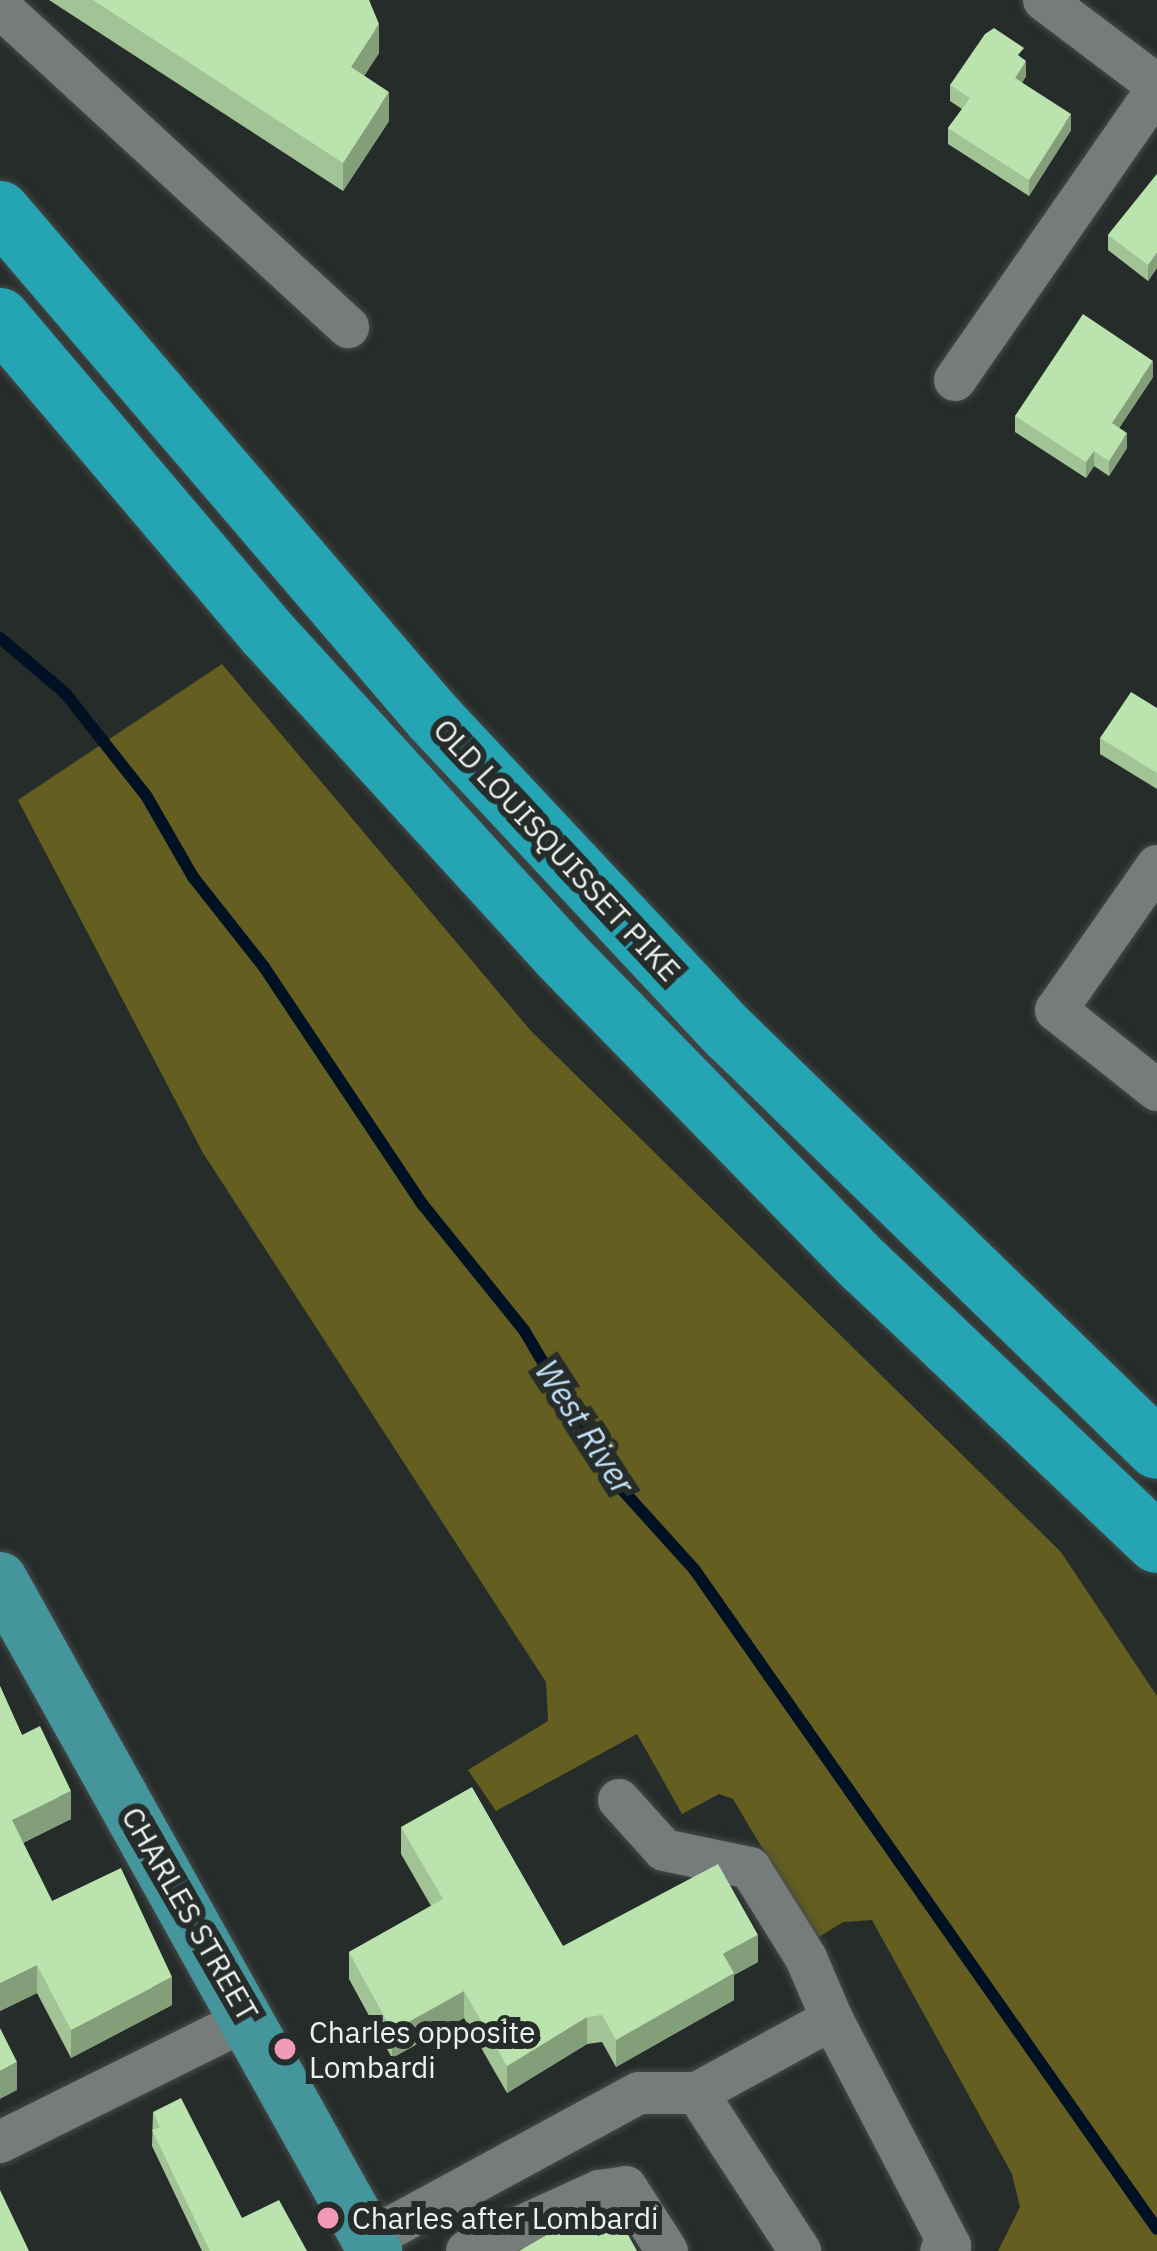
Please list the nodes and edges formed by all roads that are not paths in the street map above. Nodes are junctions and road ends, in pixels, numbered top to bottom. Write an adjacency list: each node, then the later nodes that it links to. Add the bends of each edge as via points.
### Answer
1 (1044, 0): 3 (street)
2 (0, 7): 6 (street)
3 (1157, 87): 7 (street)
4 (0, 211): 10 (highway, OLD LOUISQUISSET PIKE, via 242,502 531,823 830,1134)
5 (0, 318): 11 (highway, via 268,634 561,956 865,1266)
6 (349, 327)
7 (955, 380)
8 (1157, 866): 9 (street, via 1056,1010)
9 (1157, 1090)
10 (1157, 1449)
11 (1157, 1543)
12 (0, 1580): 14 (main road, CHARLES STREET)
13 (619, 1800): 15 (street, via 664,1850 750,1868 806,1958)
14 (250, 2018): 17 (street); 18 (main road, CHARLES STREET)
15 (832, 2019): 16 (street); 22 (street, via 950,2246)
16 (697, 2093): 18 (street, via 639,2093); 21 (street)
17 (0, 2142)
18 (372, 2245)
19 (467, 2251): 20 (street, via 599,2191 626,2187)
20 (667, 2251)
21 (800, 2251)
22 (941, 2251)

